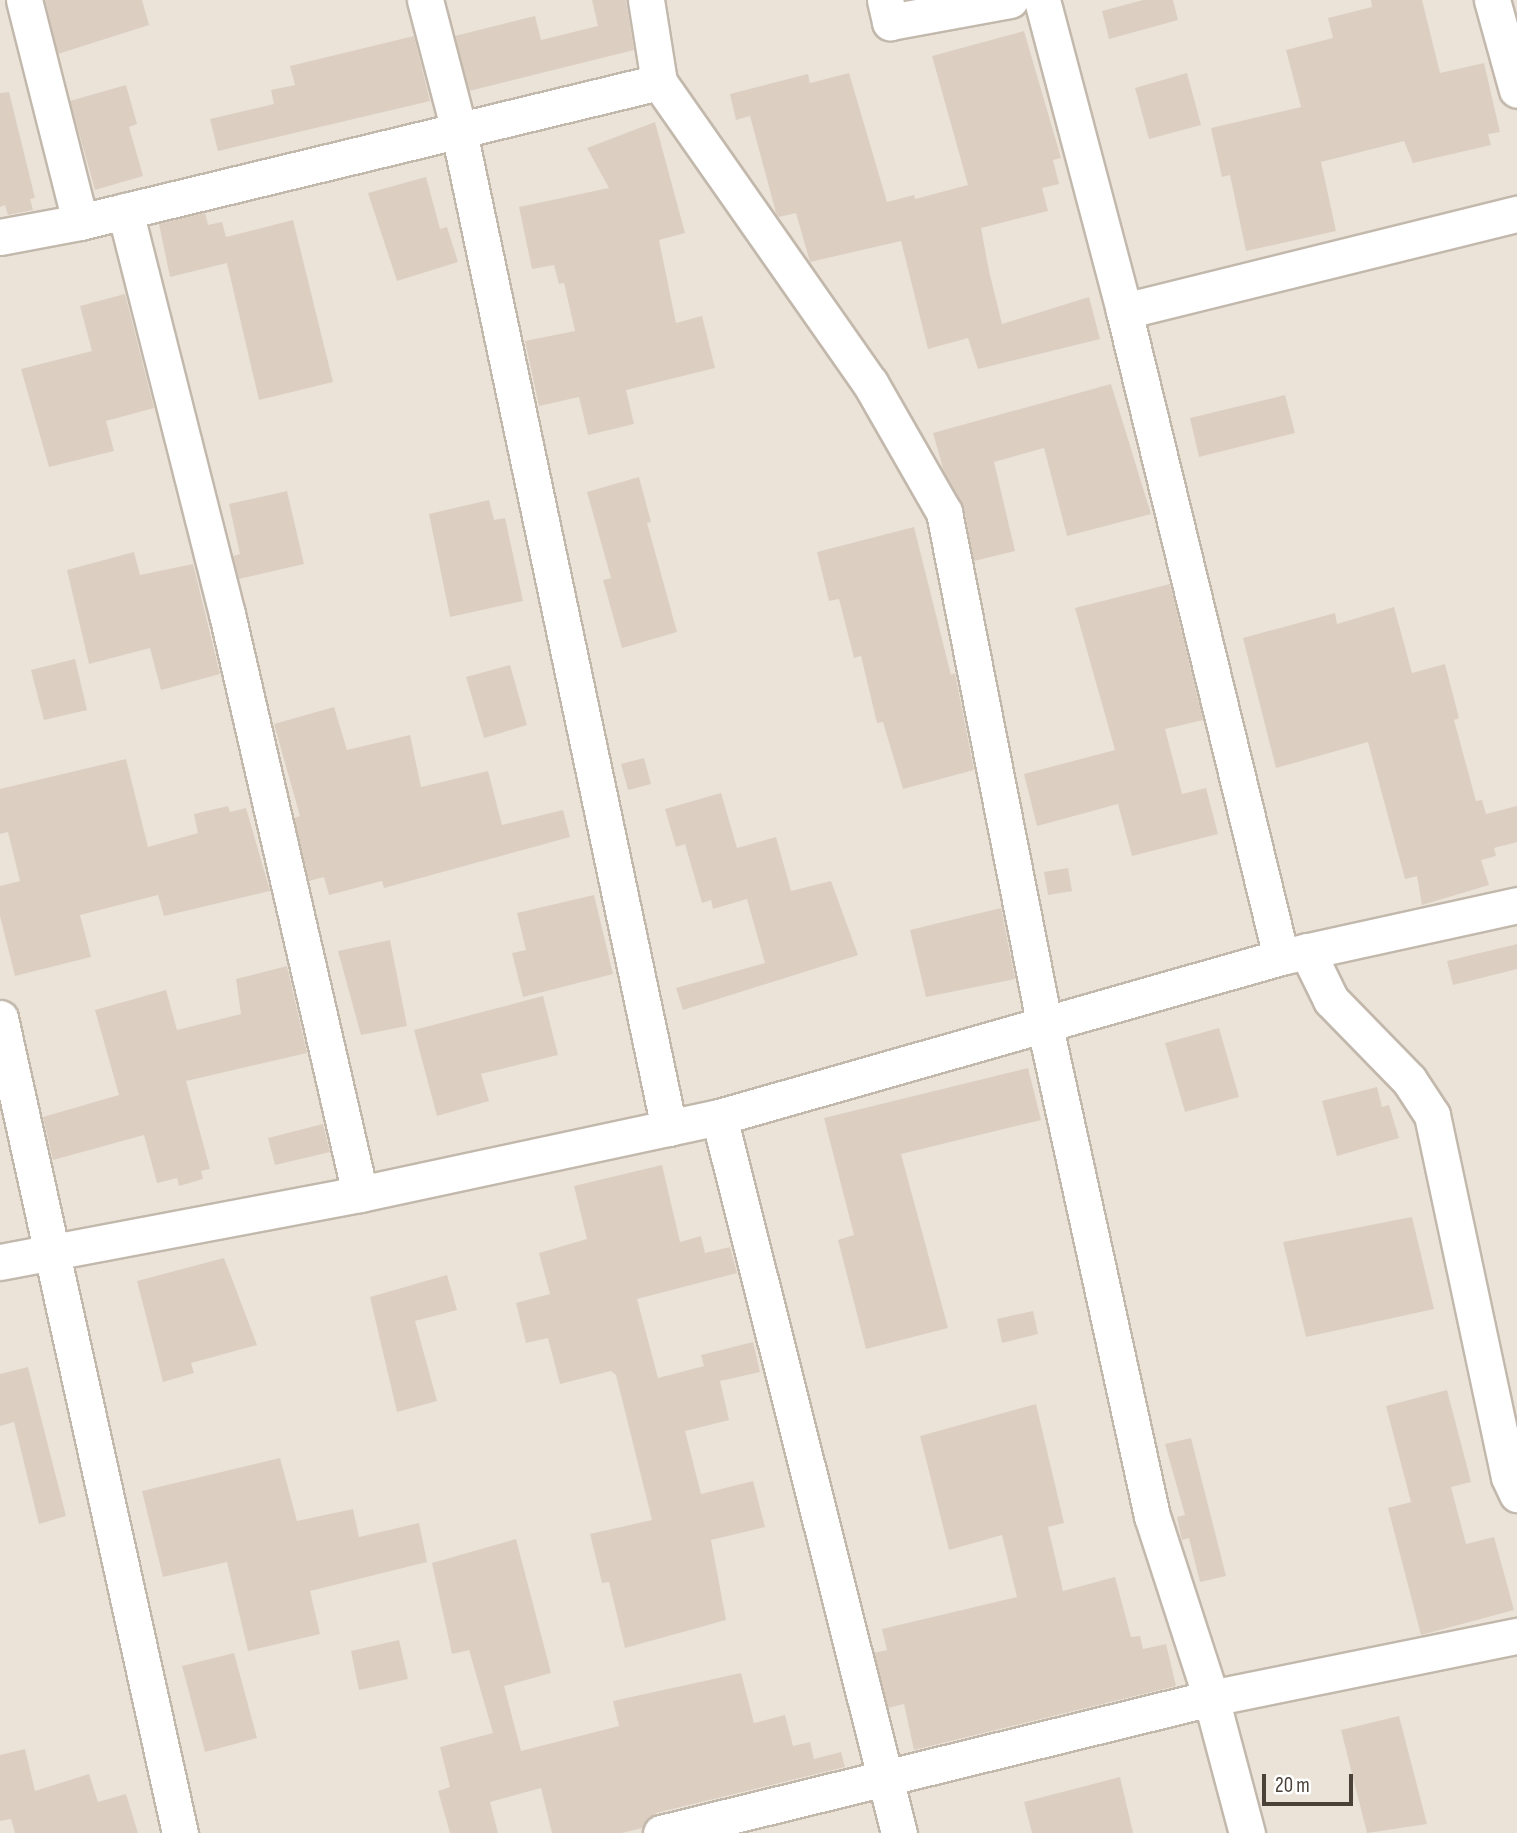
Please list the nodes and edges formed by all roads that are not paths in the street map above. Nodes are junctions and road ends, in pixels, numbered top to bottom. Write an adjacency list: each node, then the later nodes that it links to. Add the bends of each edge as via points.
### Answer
1 (24, 0): 13 (street)
2 (425, 0): 10 (street)
3 (646, 0): 8 (street)
4 (885, 0): 5 (street, via 890,22)
5 (1010, 0)
6 (1042, 0): 15 (street)
7 (1492, 0): 9 (street)
8 (659, 82): 10 (street); 19 (street, via 870,383 944,512)
9 (1517, 90)
10 (458, 127): 11 (street); 21 (street)
11 (125, 211): 13 (street); 22 (street, via 227,614)
12 (1517, 214): 15 (street)
13 (80, 222): 14 (street)
14 (0, 237)
15 (1124, 311): 17 (street)
16 (1517, 905): 17 (street)
17 (1294, 954): 19 (street); 25 (street, via 1331,1000 1409,1080 1432,1115 1508,1477)
18 (0, 1018): 23 (street)
19 (1044, 1022): 20 (street); 27 (street, via 1152,1516)
20 (719, 1117): 21 (street); 28 (street)
21 (669, 1128): 22 (street)
22 (360, 1194): 23 (street)
23 (50, 1250): 24 (street); 29 (street)
24 (0, 1262)
25 (1517, 1494)
26 (1517, 1636): 27 (street)
27 (1211, 1698): 28 (street); 32 (street)
28 (884, 1776): 30 (street); 31 (street)
29 (180, 1833)
30 (661, 1833)
31 (899, 1833)
32 (1247, 1833)

